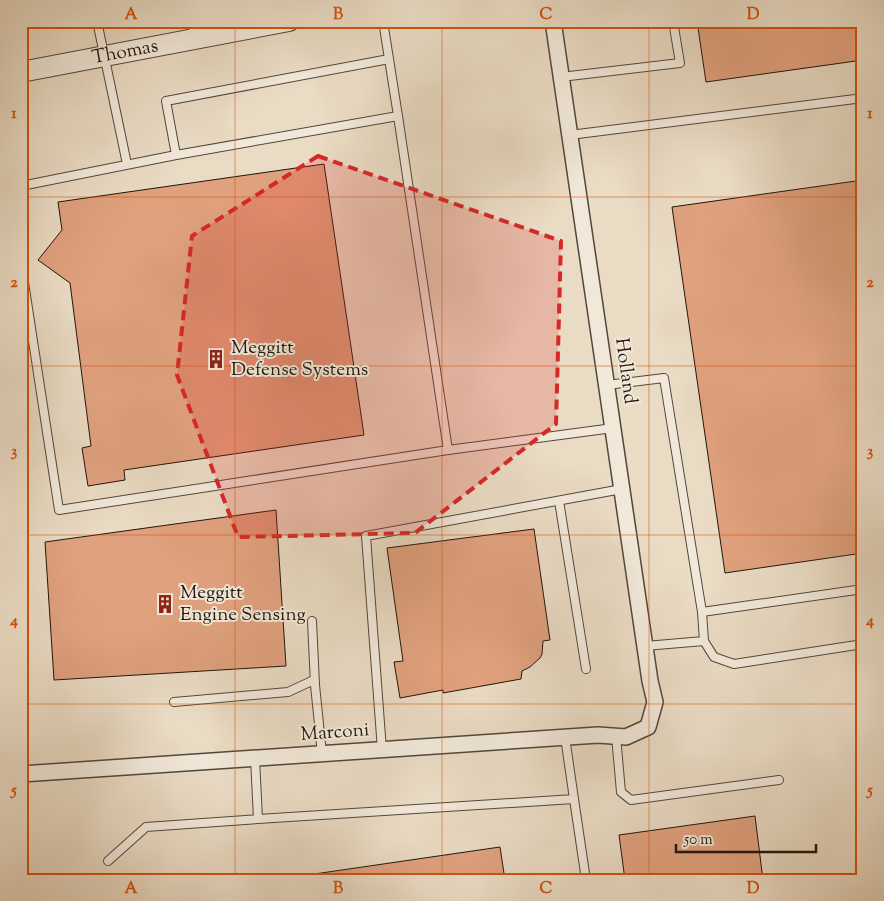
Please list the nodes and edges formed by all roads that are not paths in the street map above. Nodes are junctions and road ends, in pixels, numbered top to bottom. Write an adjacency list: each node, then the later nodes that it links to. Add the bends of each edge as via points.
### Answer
1 (97, 21): 7 (lane)
2 (289, 21): 6 (street, Thomas)
3 (383, 21): 8 (lane)
4 (553, 21): 10 (street, Holland)
5 (673, 21): 10 (lane, via 680,63)
6 (193, 30): 7 (street, Thomas)
7 (104, 56): 9 (street, Thomas); 15 (lane)
8 (389, 59): 12 (lane); 14 (lane, via 166,101)
9 (21, 72)
10 (561, 77): 13 (street, Holland)
11 (863, 98): 13 (lane)
12 (398, 116): 14 (lane); 20 (lane)
13 (570, 135): 18 (street, Holland)
14 (176, 155): 15 (lane)
15 (127, 164): 16 (lane)
16 (21, 186)
17 (21, 263): 20 (lane, via 58,510)
18 (607, 385): 19 (street, Holland); 24 (lane, via 664,378)
19 (613, 428): 20 (lane); 21 (street, Holland)
20 (448, 450)
21 (622, 489): 22 (lane); 28 (street, Holland)
22 (559, 501): 29 (lane); 35 (lane, via 366,536)
23 (863, 589): 24 (lane)
24 (702, 612): 26 (lane)
25 (312, 621): 30 (lane)
26 (704, 641): 27 (lane, via 714,657 734,664); 28 (lane)
27 (863, 644)
28 (645, 646): 32 (street, Holland, via 655,702)
29 (586, 670)
30 (314, 680): 31 (lane, via 288,692); 36 (lane)
31 (174, 702)
32 (648, 726): 33 (street, Marconi, via 626,737)
33 (616, 736): 34 (street, Marconi); 39 (lane, via 621,792 631,800)
34 (564, 738): 35 (street, Marconi); 40 (lane)
35 (382, 750): 36 (street, Marconi)
36 (322, 754): 37 (street, Marconi)
37 (256, 758): 38 (street, Marconi); 41 (lane)
38 (21, 774)
39 (779, 780)
40 (574, 799): 41 (lane); 43 (lane)
41 (258, 819): 42 (lane, via 146,827)
42 (108, 861)
43 (586, 880)

